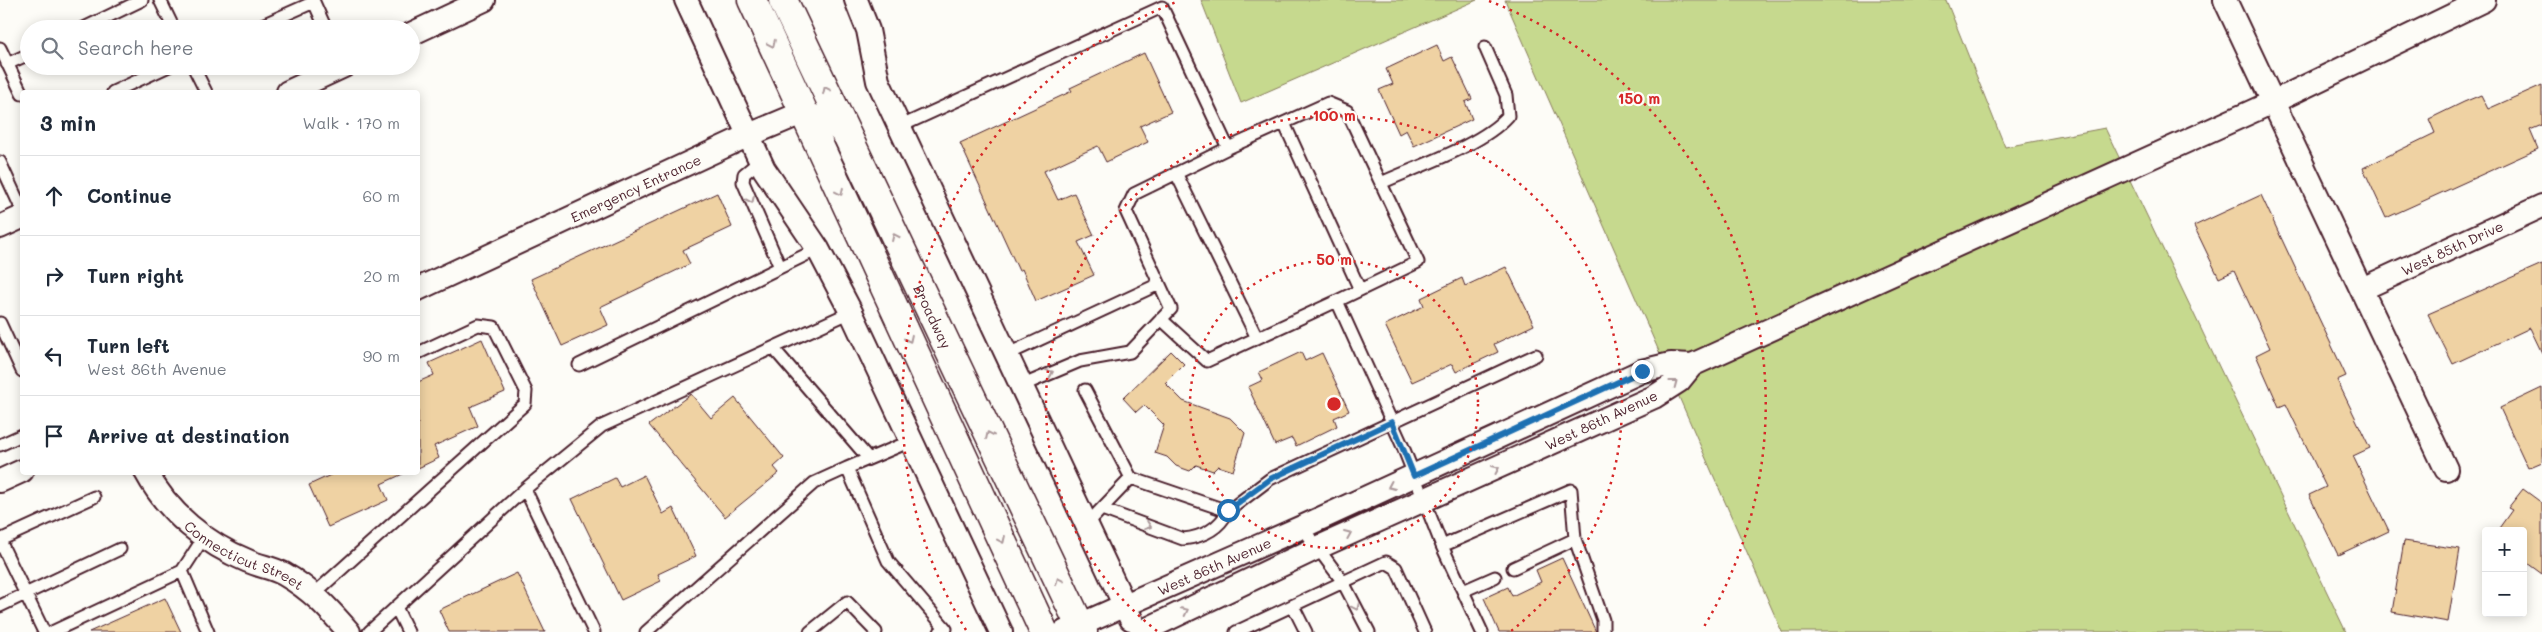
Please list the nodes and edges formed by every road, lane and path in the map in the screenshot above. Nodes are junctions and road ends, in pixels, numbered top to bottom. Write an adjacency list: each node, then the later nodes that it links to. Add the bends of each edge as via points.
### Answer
1 (142, 0): 11 (lane)
2 (160, 0): 12 (lane)
3 (484, 0): 15 (street)
4 (686, 0): 31 (street)
5 (752, 0): 28 (main road, one-way to 28)
6 (783, 0): 32 (main road, Broadway, one-way to 6)
7 (856, 0): 30 (street, via 868,30 878,81)
8 (2226, 0): 27 (street)
9 (2484, 0): 27 (street)
10 (313, 1): 13 (lane); 14 (lane)
11 (101, 20)
12 (170, 20)
13 (272, 20)
14 (322, 20)
15 (420, 30)
16 (1485, 47): 37 (lane, via 1506,95 1508,116 1498,127 1475,140)
17 (0, 48): 19 (lane)
18 (20, 58): 19 (lane)
19 (7, 64): 23 (lane)
20 (150, 75): 24 (lane)
21 (198, 75): 25 (lane)
22 (325, 75): 26 (street)
23 (20, 90)
24 (117, 90)
25 (205, 90)
26 (292, 90)
27 (2273, 102): 46 (street); 58 (street)
28 (804, 112): 31 (street, Emergency Entrance); 32 (street, via 832,124); 109 (main road, one-way to 109)
29 (1284, 123): 33 (lane); 37 (lane, via 1328,103 1347,111); 47 (lane)
30 (899, 127): 33 (lane, via 1162,7); 56 (street)
31 (749, 135): 34 (street); 45 (street, Emergency Entrance)
32 (851, 143): 97 (main road, Broadway, one-way to 32)
33 (1228, 148): 36 (lane)
34 (760, 161): 42 (street); 43 (lane, one-way to 43, via 744,174 743,182)
35 (0, 162): 38 (lane)
36 (1176, 173): 44 (lane, via 1134,194 1126,211); 52 (lane)
37 (1381, 183): 47 (lane, via 1418,262)
38 (20, 206)
39 (2542, 206): 46 (street, West 85th Drive)
40 (20, 218): 41 (street)
41 (0, 227)
42 (818, 249): 43 (lane); 49 (street)
43 (780, 267): 57 (lane)
44 (1159, 284): 50 (lane, via 1171,309); 56 (lane)
45 (420, 288)
46 (2362, 289): 68 (street)
47 (1360, 290): 48 (lane)
48 (1337, 301): 52 (lane); 62 (lane)
49 (851, 312): 53 (lane); 64 (street)
50 (1161, 319): 52 (lane, via 1207,361); 60 (lane, one-way to 50, via 1080,361 1130,352)
51 (0, 323): 59 (lane)
52 (1257, 338)
53 (774, 348): 66 (lane); 74 (lane, via 602,426)
54 (420, 352): 91 (lane, via 478,325 494,328 526,391 525,404)
55 (1536, 354): 62 (lane)
56 (1006, 355): 60 (street)
57 (579, 365)
58 (1692, 365): 71 (street, West 86th Avenue, via 1670,364 1642,371); 76 (street, West 86th Avenue, one-way to 58, via 1654,397 1678,381)
59 (20, 366)
60 (1021, 386): 78 (street)
61 (1085, 390): 72 (lane)
62 (1392, 422): 71 (lane); 77 (lane, via 1270,479)
63 (20, 436): 65 (lane)
64 (911, 441): 66 (lane); 108 (street)
65 (0, 445)
66 (868, 458): 67 (lane)
67 (847, 468): 104 (lane, via 814,484); 107 (lane, via 888,561 946,629)
68 (2446, 468)
69 (20, 472): 73 (street)
70 (152, 475): 80 (street, Connecticut Street, via 166,502)
71 (1414, 476): 76 (lane); 79 (street, West 86th Avenue, one-way to 79)
72 (1131, 478): 77 (lane); 78 (lane)
73 (0, 481)
74 (525, 489): 96 (lane); 103 (lane)
75 (94, 497): 82 (lane)
76 (1424, 501): 83 (lane); 84 (street, West 86th Avenue, one-way to 76)
77 (1228, 510): 78 (lane, one-way to 77, via 1183,539 1210,531 1222,523)
78 (1095, 516): 93 (street)
79 (1302, 527): 84 (lane); 93 (street, West 86th Avenue)
80 (204, 537): 87 (lane); 91 (street, Connecticut Street, via 248,562 282,573)
81 (1575, 539): 83 (lane, via 1572,490); 86 (lane); 117 (lane, via 1603,620)
82 (0, 541): 92 (lane)
83 (1442, 546): 90 (lane)
84 (1317, 548): 89 (lane); 111 (street, West 86th Avenue, one-way to 84)
85 (120, 549): 92 (lane)
86 (1513, 568)
87 (182, 571): 100 (lane); 101 (lane)
88 (1494, 577): 90 (lane)
89 (1343, 582): 95 (lane); 114 (lane, one-way to 114); 115 (lane, via 1386,562 1396,568)
90 (1463, 592): 116 (lane)
91 (315, 593): 98 (street, Connecticut Street)
92 (25, 594): 94 (lane); 99 (lane)
93 (1125, 605): 97 (street, West 86th Avenue); 110 (street)
94 (0, 606)
95 (1293, 606): 112 (lane); 113 (lane)
96 (396, 607): 98 (lane); 102 (lane)
97 (1076, 630)
98 (352, 631)
99 (44, 632)
100 (52, 632)
101 (208, 632)
102 (408, 632)
103 (594, 632)
104 (646, 632)
105 (810, 632): 106 (lane, via 847,602)
106 (876, 632)
107 (940, 632)
108 (1001, 632)
109 (1044, 632)
110 (1137, 632)
111 (1141, 632)
112 (1236, 632)
113 (1306, 632)
114 (1369, 632)
115 (1424, 632)
116 (1482, 632)
117 (1603, 632)

